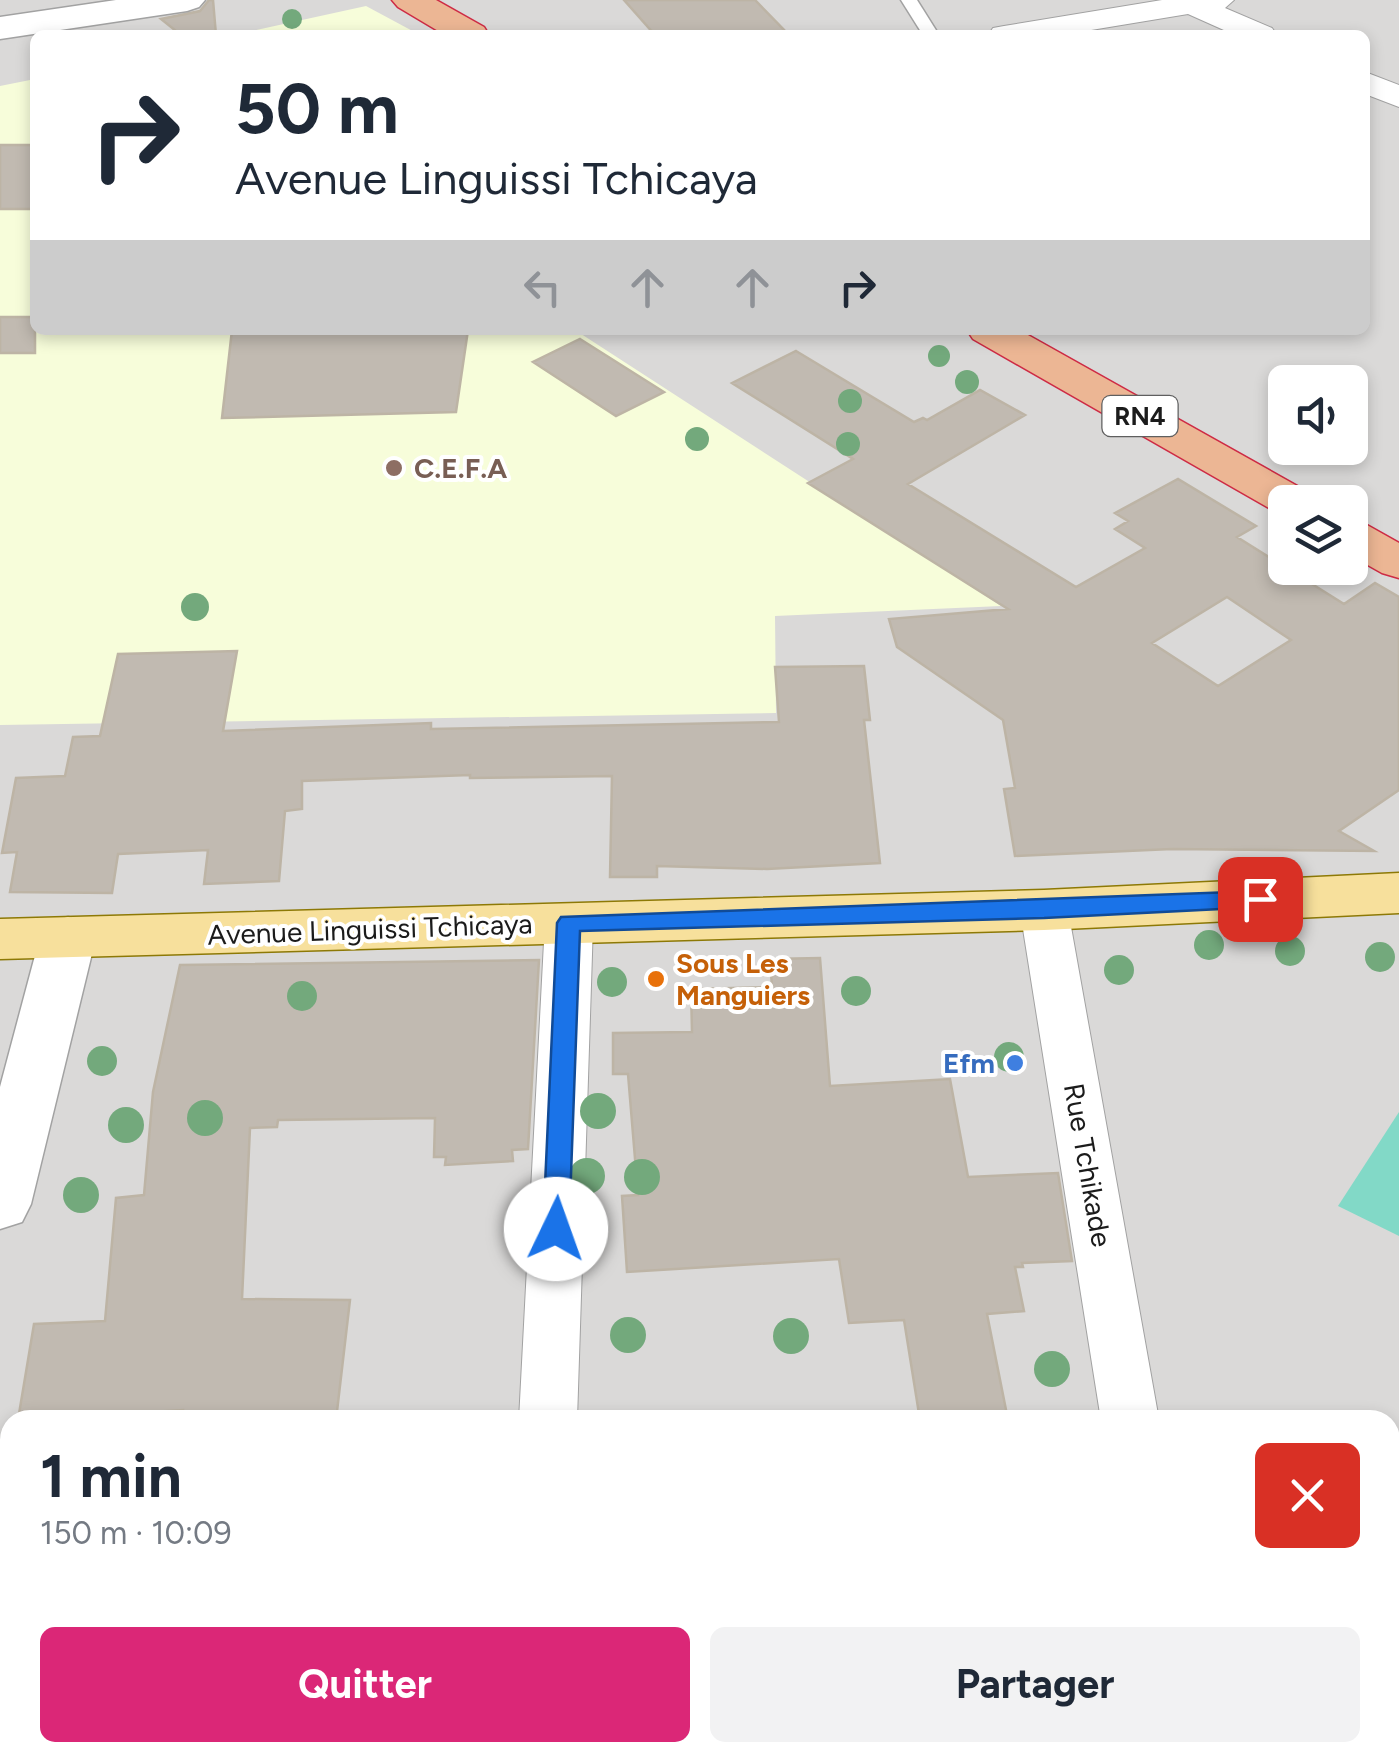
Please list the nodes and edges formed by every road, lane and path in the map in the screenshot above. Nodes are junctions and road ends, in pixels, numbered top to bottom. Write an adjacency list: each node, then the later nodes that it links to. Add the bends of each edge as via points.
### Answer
1 (187, 0): 5 (street)
2 (410, 0): 6 (highway)
3 (909, 0): 7 (lane)
4 (1206, 2): 8 (street); 9 (street)
5 (0, 28)
6 (462, 30)
7 (927, 30)
8 (1035, 30)
9 (1253, 30)
10 (1370, 84): 11 (street)
11 (1399, 97)
12 (997, 335): 13 (highway, RN4)
13 (1268, 488)
14 (1368, 546): 15 (highway)
15 (1399, 563)
16 (1399, 892): 17 (main road, Avenue Linguissi Tchicaya)
17 (1044, 910): 18 (main road, Avenue Linguissi Tchicaya); 23 (street, Rue Tchikade)
18 (569, 923): 19 (main road, Avenue Linguissi Tchicaya); 22 (street)
19 (68, 937): 20 (main road, Avenue Linguissi Tchicaya); 21 (street)
20 (0, 939)
21 (0, 1204)
22 (548, 1410)
23 (1128, 1410)

